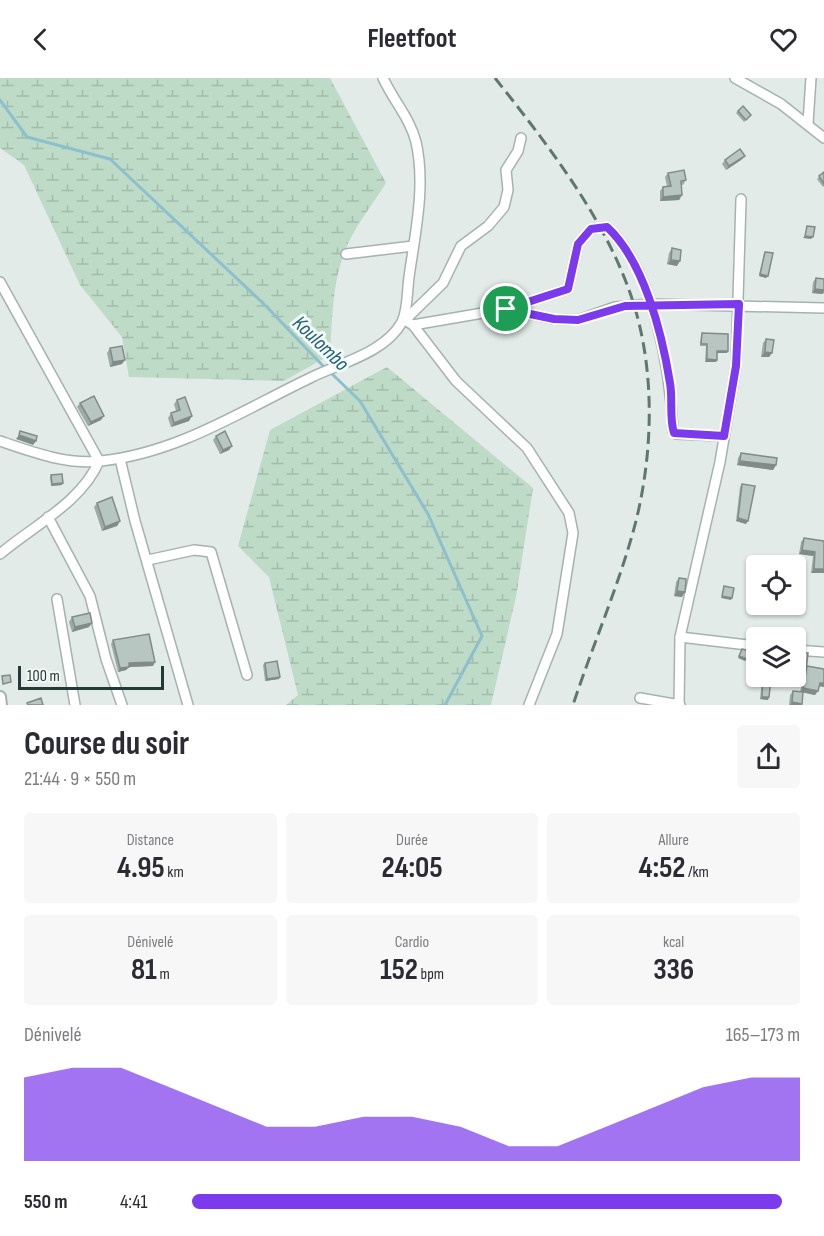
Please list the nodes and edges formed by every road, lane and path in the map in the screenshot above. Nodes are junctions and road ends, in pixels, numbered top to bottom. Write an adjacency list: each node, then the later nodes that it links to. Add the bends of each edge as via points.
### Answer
1 (383, 78): 9 (street, via 416,144 419,192)
2 (735, 78): 4 (street)
3 (811, 78): 4 (street)
4 (809, 124): 5 (street); 7 (street)
5 (824, 125)
6 (521, 138): 16 (street, via 506,170 508,189 504,207 488,226 461,246 443,283)
7 (824, 138)
8 (741, 199): 13 (street)
9 (413, 246): 10 (street); 16 (street)
10 (346, 254)
11 (0, 282): 20 (street)
12 (649, 304): 13 (street); 15 (street, via 615,307 578,320); 15 (street, via 630,254 607,227 591,229 578,244 568,289); 17 (street, via 671,384 674,433)
13 (739, 304): 14 (street); 17 (street, via 736,366)
14 (824, 308)
15 (506, 309): 16 (street)
16 (407, 322): 19 (street, via 354,359 181,441); 36 (street, via 456,381 527,448 569,513 573,533 557,634)
17 (724, 436): 25 (street)
18 (0, 441): 20 (street, via 48,456)
19 (120, 459): 20 (street); 23 (street)
20 (99, 461): 21 (street, via 84,486)
21 (48, 517): 22 (street); 34 (street, via 90,596)
22 (0, 554)
23 (148, 560): 29 (street, via 194,550 211,552); 35 (street)
24 (57, 599): 33 (street)
25 (680, 637): 26 (street); 37 (street)
26 (746, 645)
27 (806, 651): 28 (street)
28 (824, 652)
29 (248, 675)
30 (0, 697): 32 (street)
31 (640, 698): 37 (street)
32 (1, 705)
33 (75, 705)
34 (122, 705)
35 (188, 705)
36 (529, 705)
37 (680, 705)

